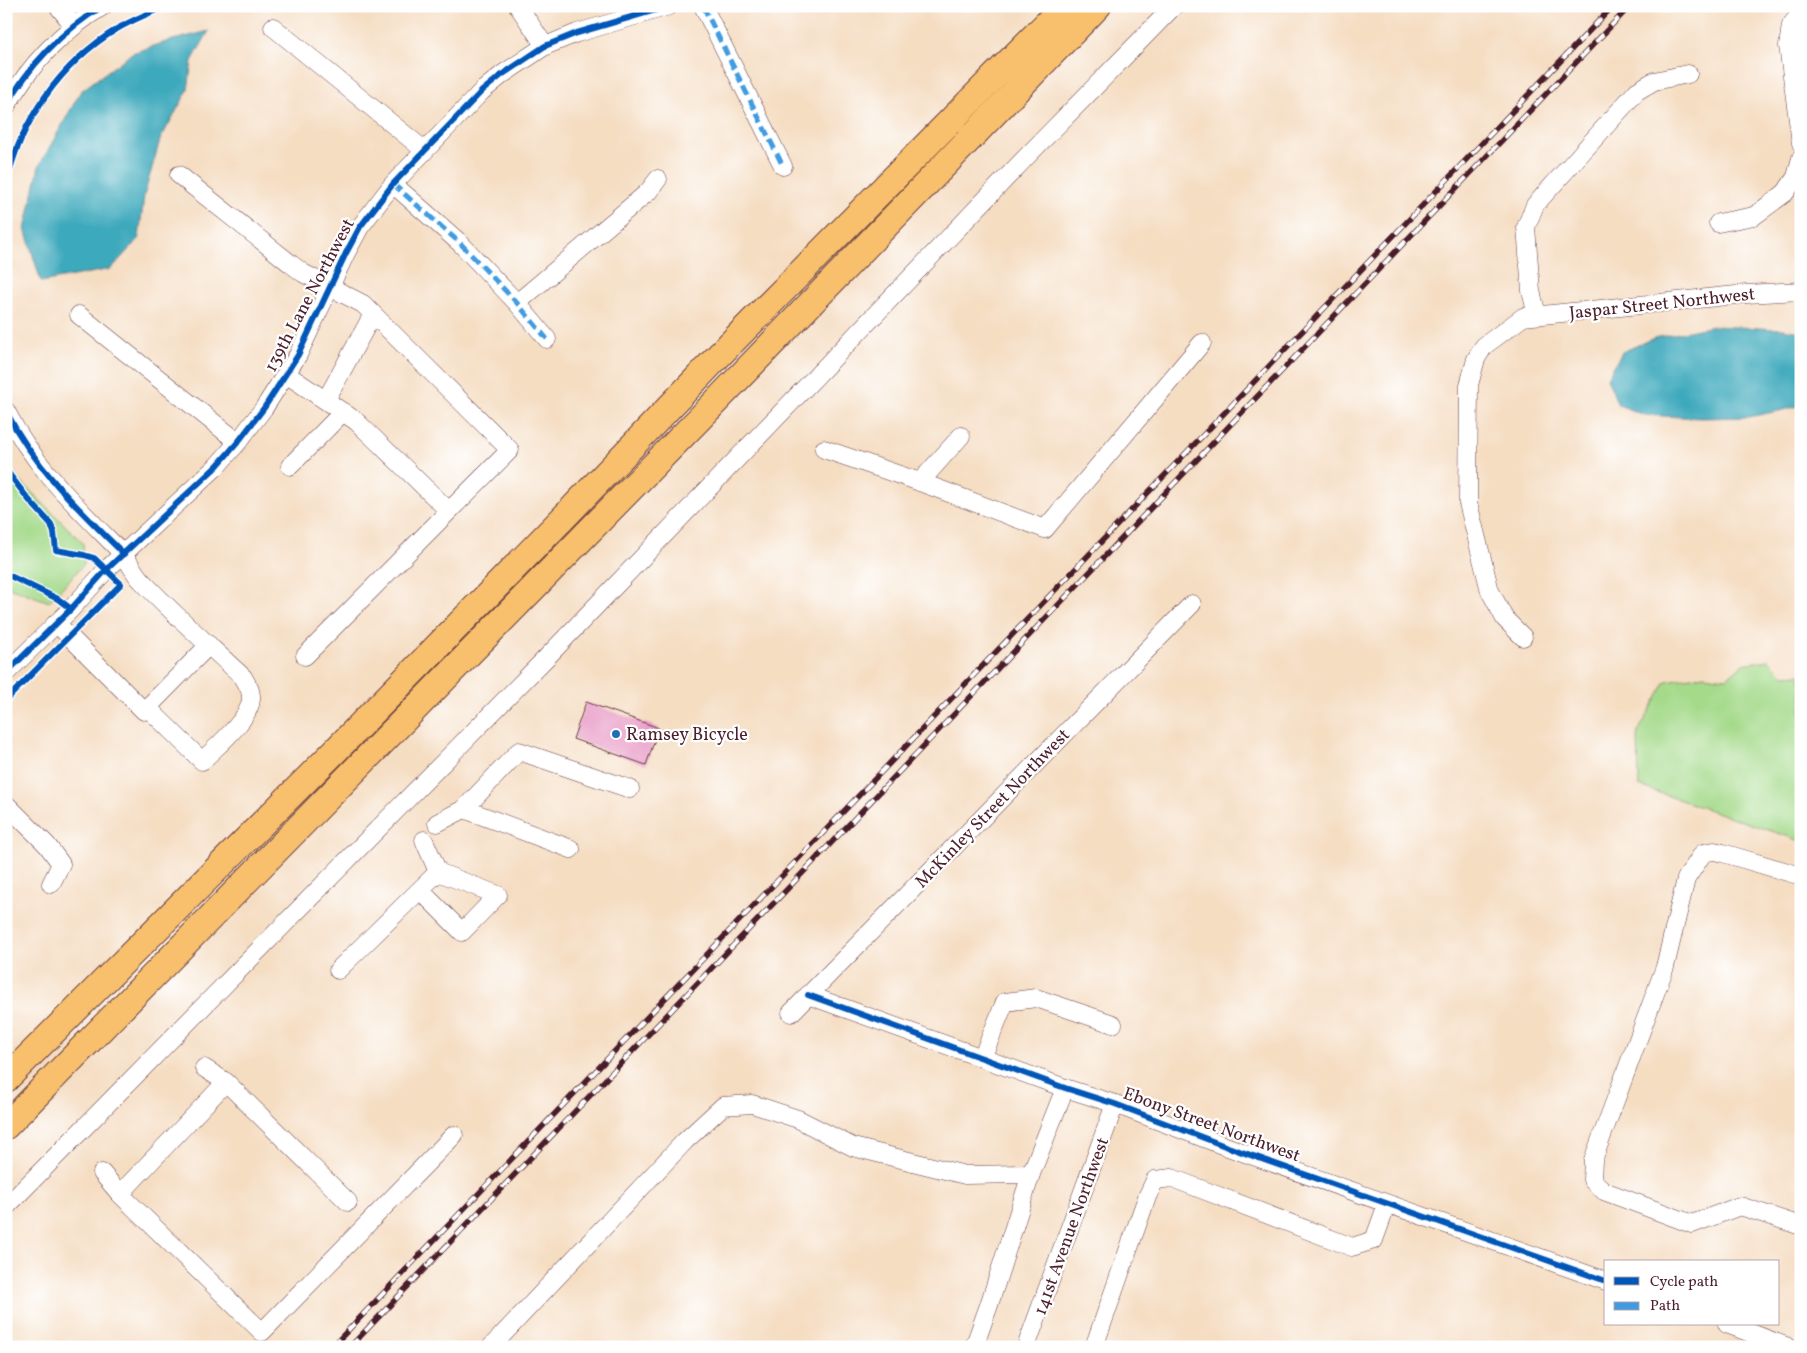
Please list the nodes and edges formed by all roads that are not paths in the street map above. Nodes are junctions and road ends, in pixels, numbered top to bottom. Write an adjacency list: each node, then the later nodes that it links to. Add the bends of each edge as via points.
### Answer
1 (58, 6): 11 (street)
2 (103, 6): 11 (street)
3 (518, 6): 13 (street)
4 (669, 6): 9 (street, 139th Lane Northwest)
5 (704, 6): 19 (street)
6 (1064, 6): 66 (highway, via 332,754)
7 (1098, 6): 70 (highway, via 700,419)
8 (1174, 6): 77 (street, via 548,656)
9 (624, 12): 13 (street, 139th Lane Northwest)
10 (1801, 13): 16 (street, via 1791,25 1788,46)
11 (74, 26): 15 (street, via 35,65)
12 (273, 27): 17 (street)
13 (545, 46): 17 (street, 139th Lane Northwest, via 482,92)
14 (1688, 74): 29 (street, via 1654,81 1637,91 1535,205 1526,227 1532,291)
15 (8, 101)
16 (1801, 143)
17 (424, 150): 22 (street, 139th Lane Northwest)
18 (1801, 158): 23 (street, via 1796,177 1784,194 1754,216)
19 (783, 166)
20 (179, 175): 24 (street, via 291,264)
21 (658, 179): 26 (street, via 648,192)
22 (393, 184): 24 (street, 139th Lane Northwest, via 360,227); 26 (street, via 460,243)
23 (1718, 223)
24 (330, 288): 27 (street, via 363,304); 32 (street, 139th Lane Northwest)
25 (1801, 292): 29 (street, Jaspar Street Northwest, via 1736,295)
26 (517, 303): 30 (street)
27 (373, 314): 33 (street); 41 (street, via 510,450)
28 (78, 315): 37 (street)
29 (1530, 316): 45 (street, via 1484,346 1476,359 1469,385 1468,503 1490,592 1505,618)
30 (547, 339)
31 (1202, 343): 40 (street, via 1045,529)
32 (286, 374): 33 (street); 37 (street, 139th Lane Northwest)
33 (326, 400): 35 (street)
34 (6, 411): 42 (street, via 40,466)
35 (343, 412): 39 (street); 41 (street)
36 (961, 436): 40 (street)
37 (238, 442): 42 (street, 139th Lane Northwest)
38 (824, 449): 40 (street)
39 (290, 466)
40 (920, 482)
41 (449, 511): 47 (street)
42 (124, 554): 44 (street, 139th Lane Northwest); 46 (street, via 139,578)
43 (1192, 604): 61 (street, McKinley Street Northwest)
44 (56, 623): 48 (street, 139th Lane Northwest); 49 (street, via 144,711)
45 (1523, 637)
46 (209, 645): 49 (street); 49 (street, via 243,677 250,689 249,709 244,718 202,761)
47 (305, 656)
48 (6, 673)
49 (148, 708)
50 (630, 789): 52 (street, via 519,750)
51 (6, 804): 58 (street, via 47,844 62,864)
52 (464, 809): 53 (street); 55 (street)
53 (437, 823)
54 (424, 840): 56 (street)
55 (571, 849)
56 (438, 872): 59 (street); 59 (street, via 498,895 462,932)
57 (1801, 876): 78 (street, via 1723,853 1703,853 1686,879 1665,966 1593,1160 1592,1180 1604,1191 1692,1224 1740,1206)
58 (51, 884)
59 (420, 890): 60 (street)
60 (338, 970)
61 (808, 995): 62 (street, McKinley Street Northwest); 64 (street, Ebony Street Northwest)
62 (791, 1013)
63 (1113, 1024): 64 (street, via 1036,998 1004,1002)
64 (982, 1058): 68 (street, Ebony Street Northwest)
65 (204, 1068): 67 (street)
66 (6, 1079)
67 (226, 1082): 74 (street); 75 (street)
68 (1065, 1088): 69 (street, Ebony Street Northwest); 73 (street)
69 (1115, 1104): 76 (street, Ebony Street Northwest); 84 (street, 141st Avenue Northwest)
70 (6, 1126)
71 (454, 1135): 74 (street, via 262,1332)
72 (102, 1173): 74 (street)
73 (1031, 1174): 82 (street, via 965,1175 852,1147 798,1119 752,1104 722,1106); 83 (street)
74 (120, 1194)
75 (348, 1202)
76 (1387, 1204): 79 (street, Ebony Street Northwest); 85 (street, via 1374,1240 1352,1247 1172,1178 1155,1180)
77 (6, 1207)
78 (1801, 1226)
79 (1604, 1280)
80 (1732, 1326): 81 (street)
81 (1779, 1345)
82 (491, 1347)
83 (974, 1347)
84 (1026, 1347)
85 (1094, 1347)

